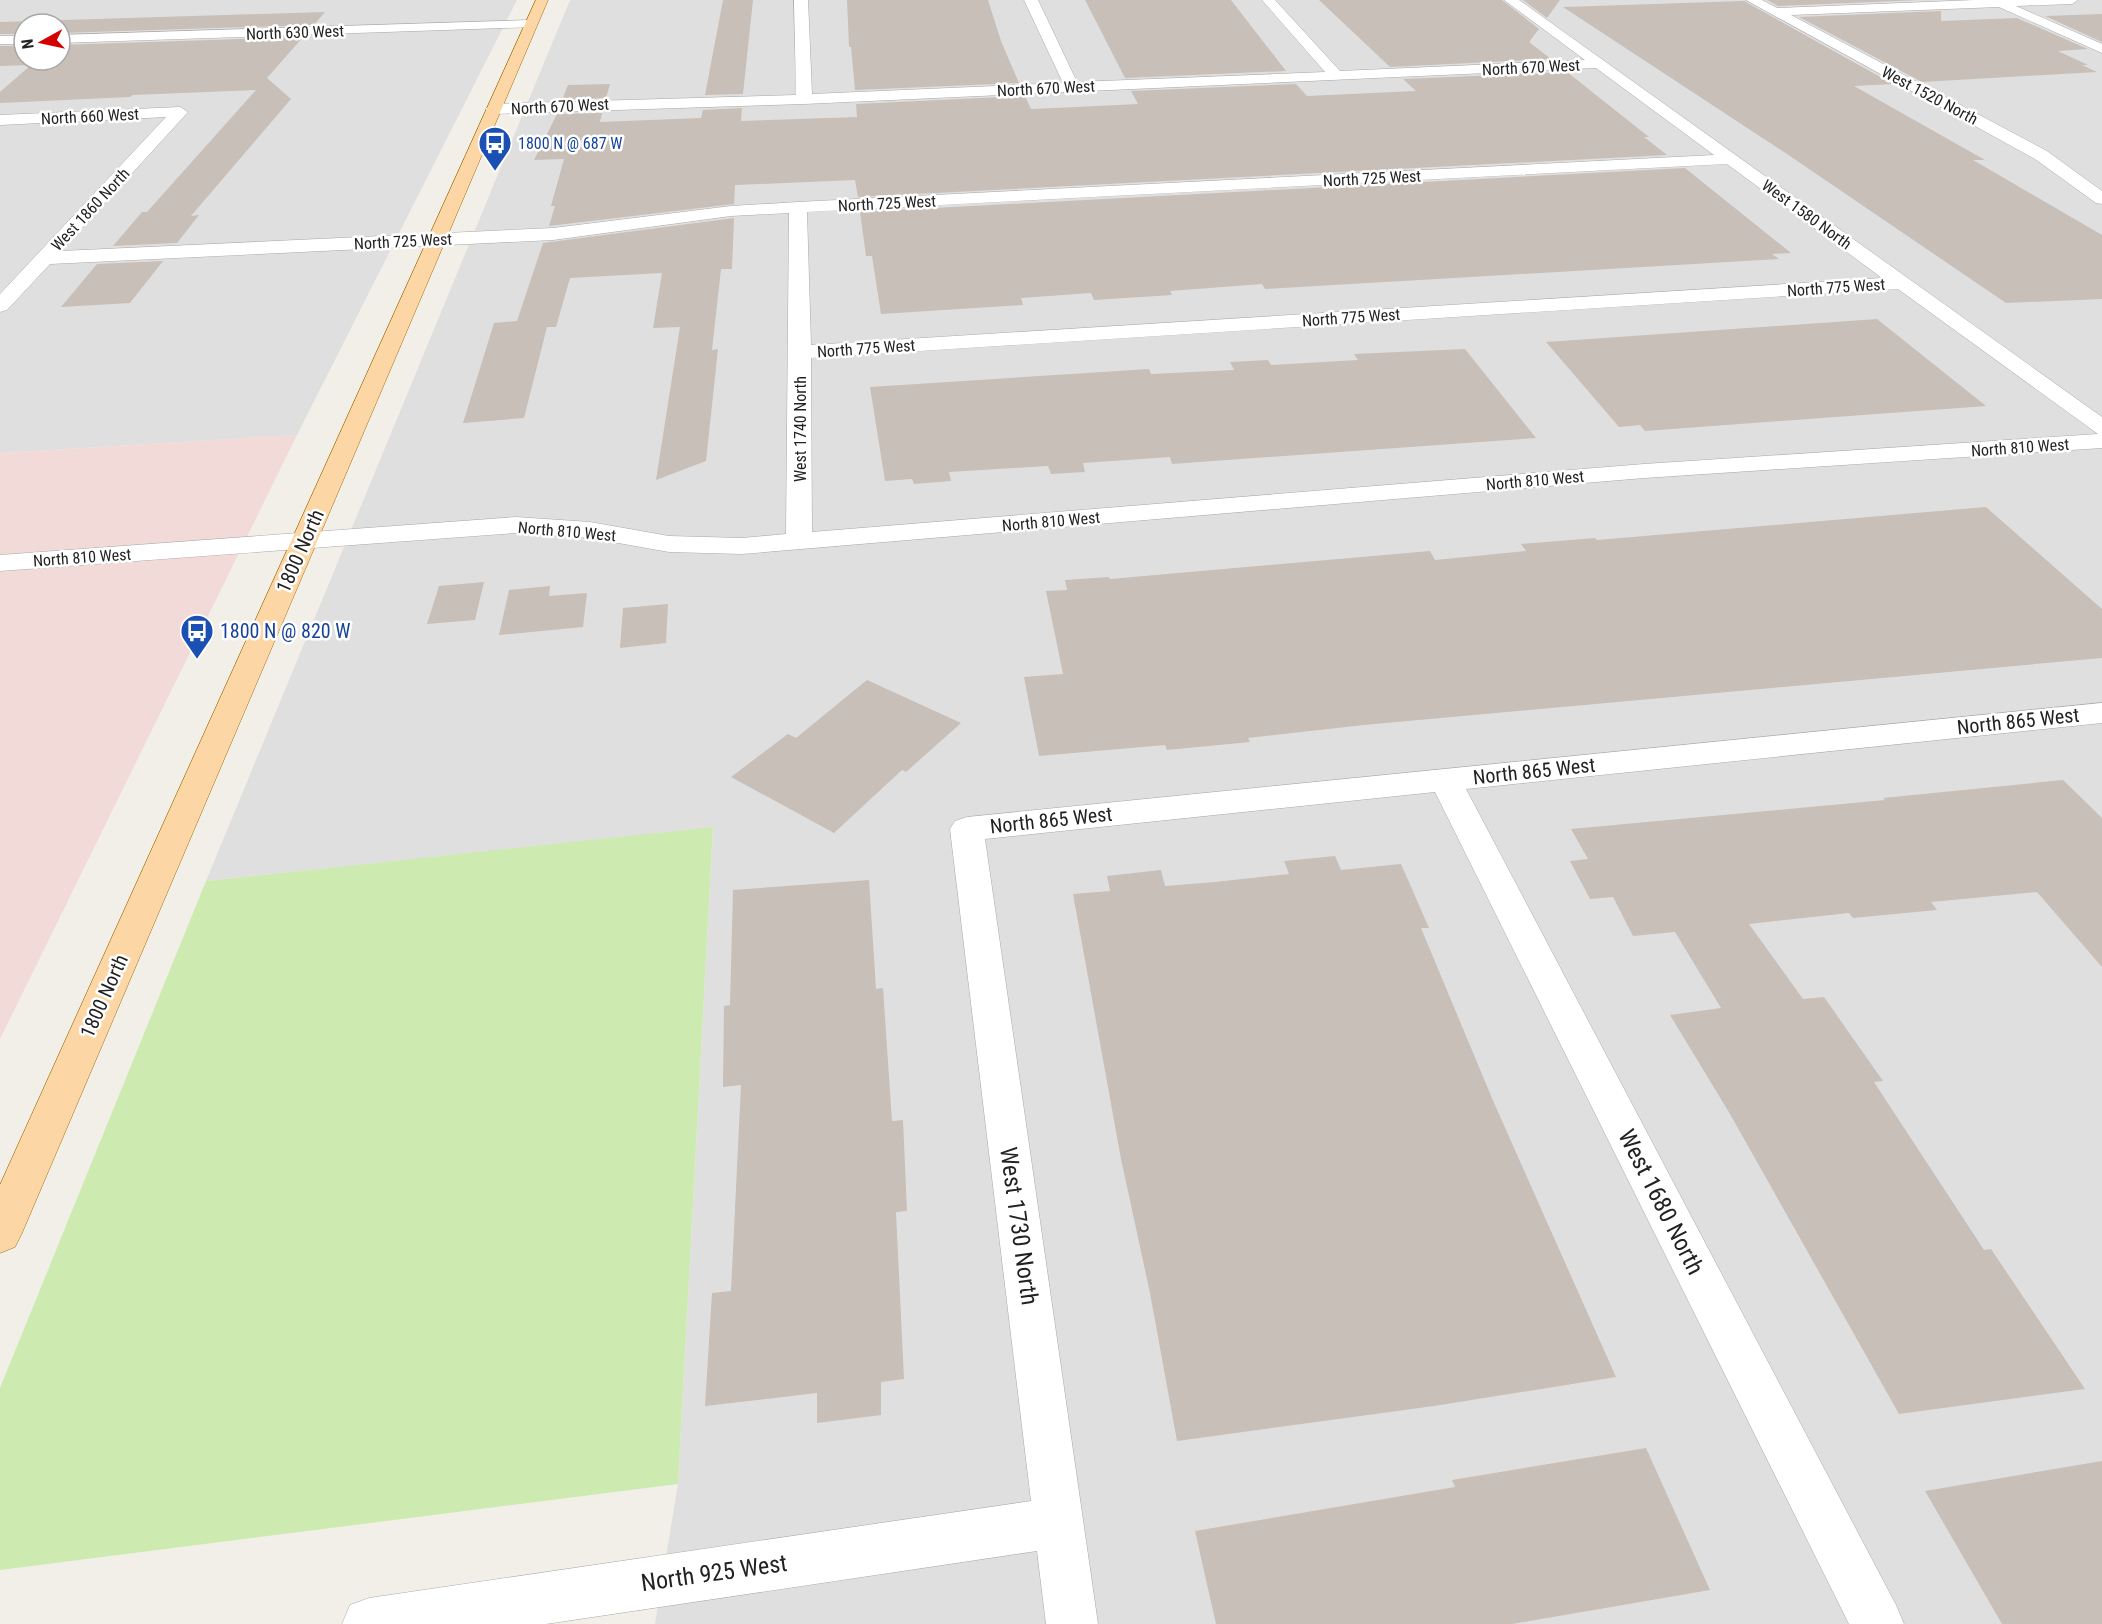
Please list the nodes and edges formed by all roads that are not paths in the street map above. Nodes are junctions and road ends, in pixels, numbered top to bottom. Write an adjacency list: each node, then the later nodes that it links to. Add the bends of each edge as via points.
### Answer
1 (801, 0): 15 (street)
2 (1031, 0): 14 (street)
3 (1268, 0): 13 (street)
4 (1511, 0): 12 (street, West 1580 North)
5 (1752, 0): 9 (street, West 1520 North)
6 (2072, 0): 7 (street)
7 (1995, 2): 9 (street); 11 (street)
8 (536, 12): 10 (street, North 630 West); 16 (main road, 1800 North)
9 (1775, 12): 20 (street, West 1520 North, via 2041,155)
10 (72, 38)
11 (2102, 49)
12 (1598, 64): 13 (street, North 670 West); 19 (street, West 1580 North)
13 (1336, 75): 14 (street, North 670 West)
14 (1072, 87): 15 (street, North 670 West)
15 (804, 99): 16 (street, North 670 West)
16 (493, 109): 22 (main road, 1800 North)
17 (180, 112): 18 (street, North 660 West); 23 (street, West 1860 North)
18 (0, 120)
19 (1731, 159): 21 (street, North 725 West); 24 (street, West 1580 North)
20 (2102, 199)
21 (798, 207): 22 (street, North 725 West, via 730,211 553,234); 26 (street, West 1740 North)
22 (436, 239): 23 (street, North 725 West); 29 (main road, 1800 North)
23 (45, 258): 25 (street, West 1860 North)
24 (1902, 283): 26 (street, North 775 West); 27 (street, West 1580 North)
25 (0, 306)
26 (800, 352): 30 (street, West 1740 North)
27 (2102, 428)
28 (2102, 441): 30 (street, North 810 West, via 1632,472)
29 (304, 541): 30 (street, North 810 West, via 516,525 591,530 669,544 742,546); 31 (street, North 810 West); 35 (main road, 1800 North)
30 (799, 542)
31 (0, 563)
32 (2099, 716): 33 (street, North 865 West)
33 (1445, 780): 34 (street, North 865 West); 39 (street, West 1680 North)
34 (967, 829): 36 (street, West 1730 North)
35 (0, 1233)
36 (1059, 1522): 37 (street, North 925 West); 38 (street, West 1730 North)
37 (369, 1624)
38 (1072, 1624)
39 (1877, 1624)

